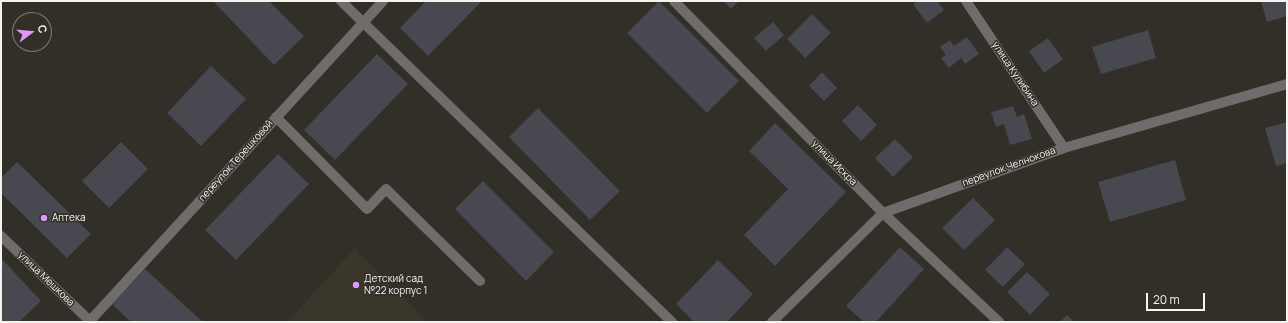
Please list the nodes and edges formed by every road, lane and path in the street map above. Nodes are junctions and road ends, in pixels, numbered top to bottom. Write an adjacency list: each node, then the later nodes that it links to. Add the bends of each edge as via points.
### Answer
1 (341, 1): 5 (street)
2 (383, 1): 5 (street, переулок Терешковой)
3 (674, 1): 9 (street, улица Искра)
4 (966, 1): 8 (street, улица Кулибина)
5 (364, 22): 7 (street, переулок Терешковой); 13 (street)
6 (1287, 84): 8 (street, переулок Челнокова)
7 (276, 117): 11 (street, via 367,209 386,189); 12 (street, переулок Терешковой)
8 (1064, 148): 9 (street, переулок Челнокова)
9 (883, 212): 14 (street, переулок Челнокова); 15 (street, улица Искра)
10 (1, 236): 12 (street, улица Мешкова)
11 (480, 281)
12 (90, 322)
13 (672, 322)
14 (772, 322)
15 (999, 322)

